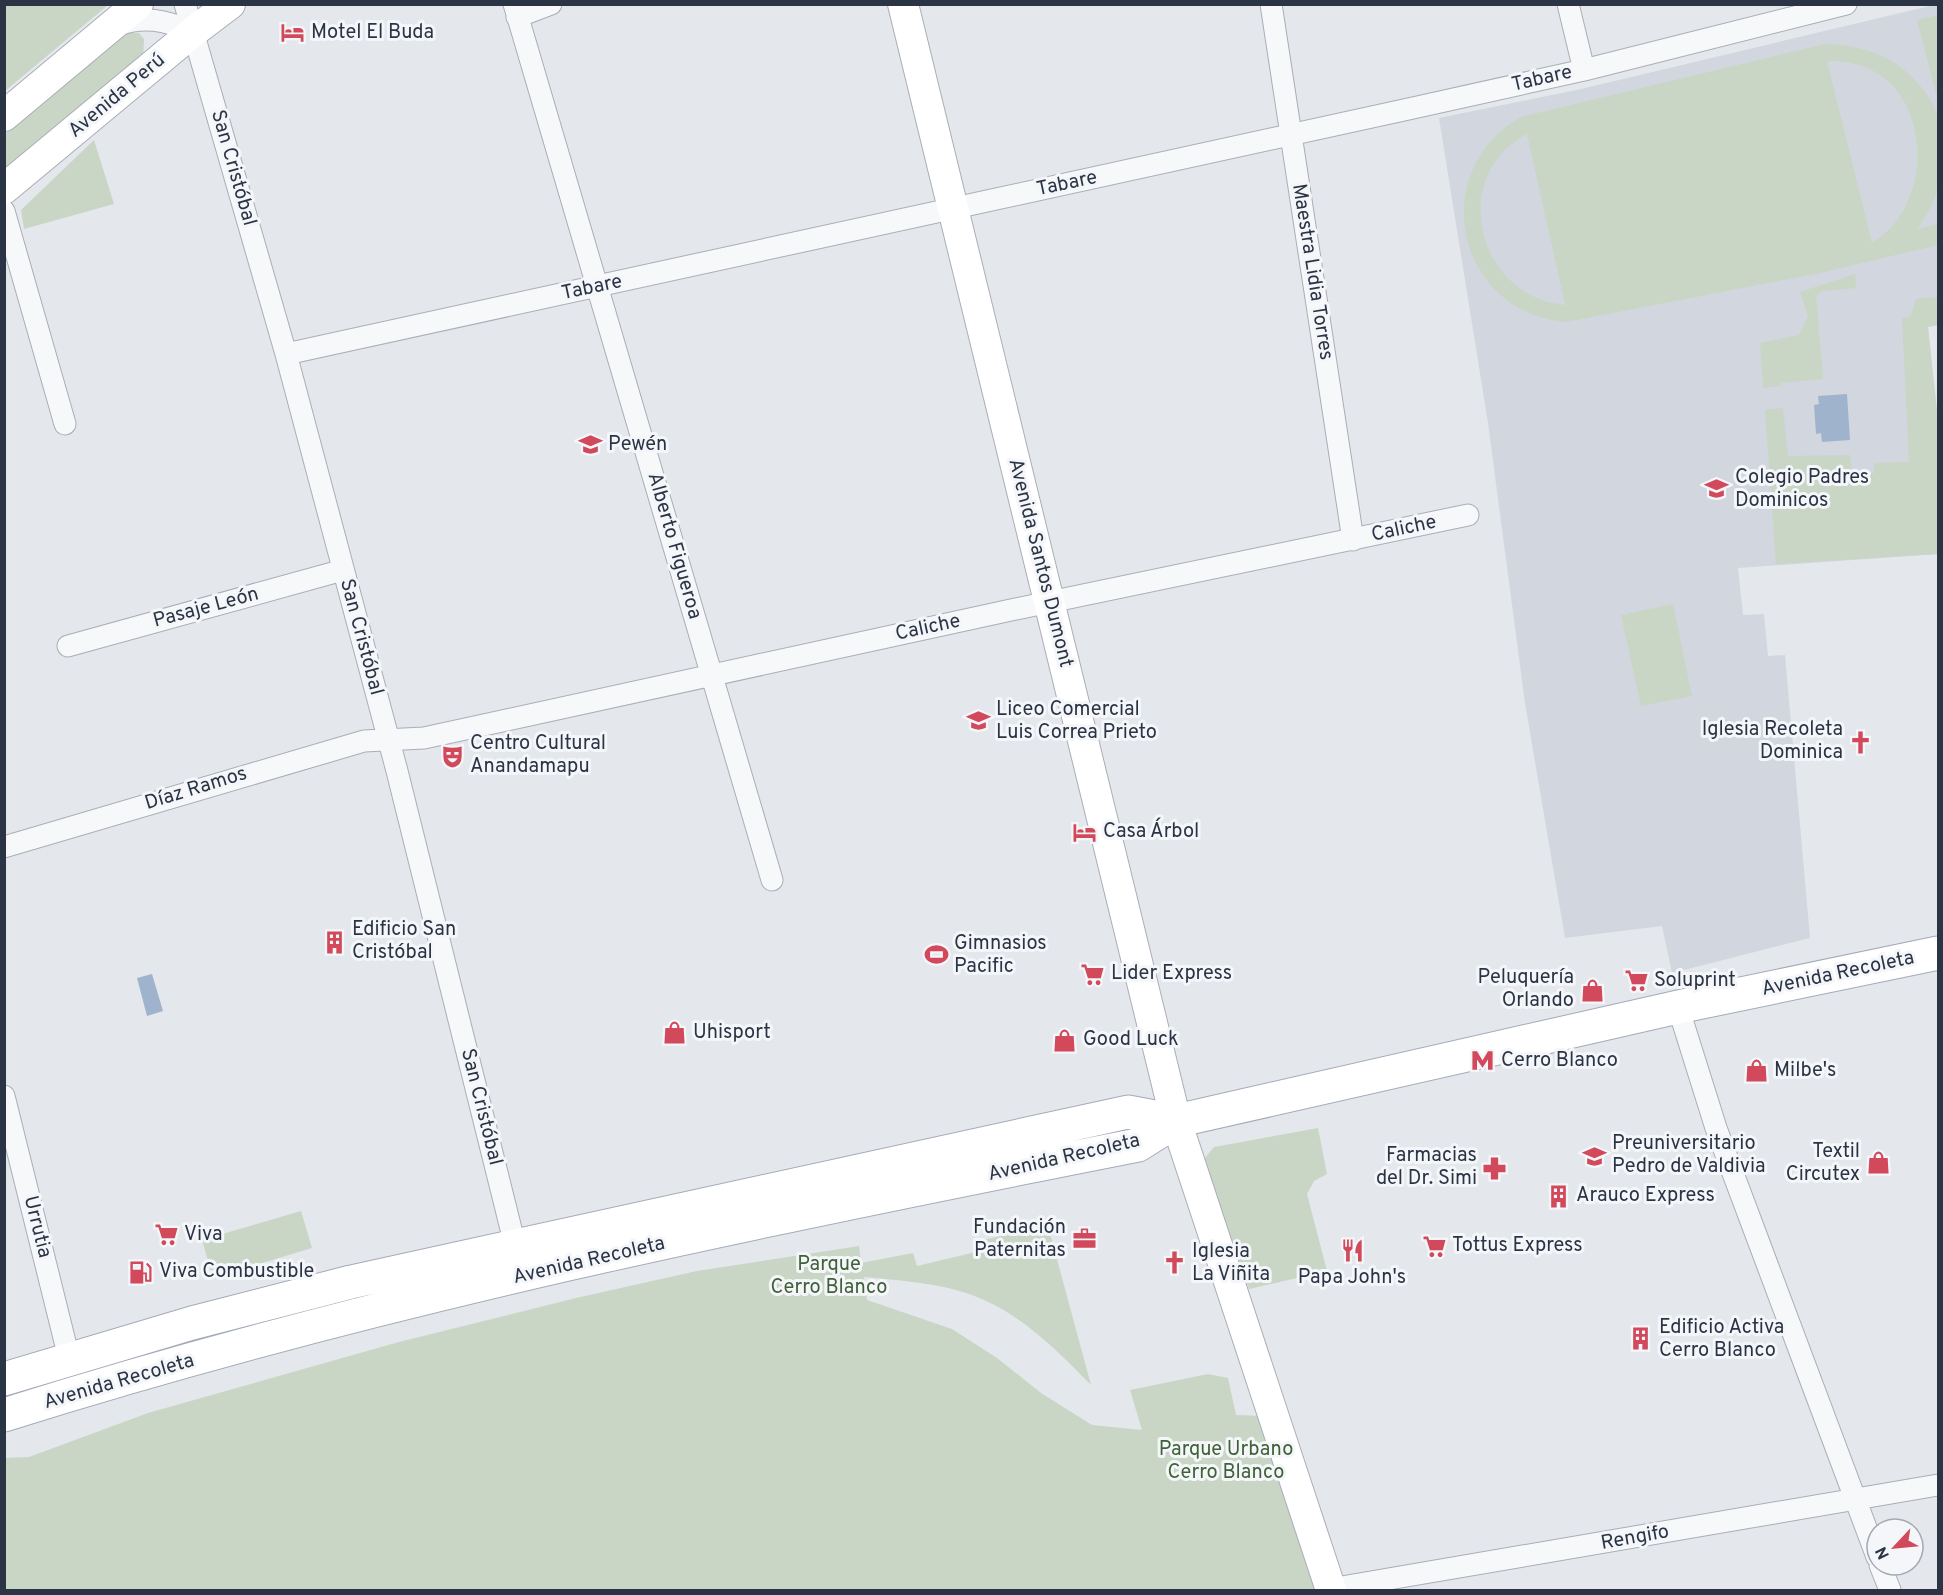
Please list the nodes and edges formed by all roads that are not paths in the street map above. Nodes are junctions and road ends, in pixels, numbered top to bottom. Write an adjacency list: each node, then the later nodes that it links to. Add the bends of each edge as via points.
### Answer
1 (138, 4): 10 (main road)
2 (230, 4): 9 (main road, Avenida Perú)
3 (551, 4): 8 (street)
4 (903, 4): 15 (main road, Avenida Santos Dumont)
5 (1271, 4): 13 (street, Maestra Lidia Torres)
6 (1569, 4): 11 (street)
7 (1846, 4): 11 (street, Tabare)
8 (515, 11): 17 (street, Alberto Figueroa)
9 (189, 18): 10 (street, via 128,21); 14 (main road, Avenida Perú); 18 (street, San Cristóbal)
10 (113, 27): 12 (main road)
11 (1584, 70): 13 (street, Tabare)
12 (4, 116)
13 (1291, 135): 15 (street, Tabare); 21 (street, Maestra Lidia Torres)
14 (4, 189)
15 (953, 209): 17 (street, Tabare); 23 (main road, Avenida Santos Dumont)
16 (4, 211): 19 (street)
17 (597, 287): 18 (street, Tabare); 25 (street, Alberto Figueroa)
18 (286, 354): 22 (street, San Cristóbal)
19 (65, 424)
20 (1468, 515): 21 (street, Caliche)
21 (1353, 540): 23 (street, Caliche)
22 (343, 570): 24 (street, Pasaje León); 26 (street, San Cristóbal)
23 (1049, 604): 25 (street, Caliche); 32 (main road, Avenida Santos Dumont)
24 (68, 646)
25 (712, 675): 26 (street, Caliche, via 423,738); 28 (street, Alberto Figueroa)
26 (389, 740): 27 (street, Díaz Ramos, via 340,747); 33 (street, San Cristóbal)
27 (4, 847)
28 (772, 880)
29 (1938, 953): 30 (main road, Avenida Recoleta)
30 (1678, 1007): 32 (main road, Avenida Recoleta); 40 (street, via 1716,1128)
31 (4, 1096): 35 (street, Urrutia)
32 (1176, 1121): 33 (main road, Avenida Recoleta, via 1128,1112); 34 (main road, Avenida Recoleta, via 1138,1145 755,1223); 42 (main road, Avenida Santos Dumont)
33 (515, 1245): 34 (main road, via 513,1267); 35 (main road, Avenida Recoleta, via 299,1295)
34 (500, 1282): 37 (main road, Avenida Recoleta, via 372,1312)
35 (69, 1358): 36 (main road, Avenida Recoleta); 37 (main road, via 71,1374)
36 (4, 1379)
37 (56, 1399): 38 (main road, Avenida Recoleta)
38 (4, 1415)
39 (1938, 1485): 40 (street, Rengifo)
40 (1855, 1501): 41 (street); 42 (street, Rengifo)
41 (1865, 1526)
42 (1331, 1590)

